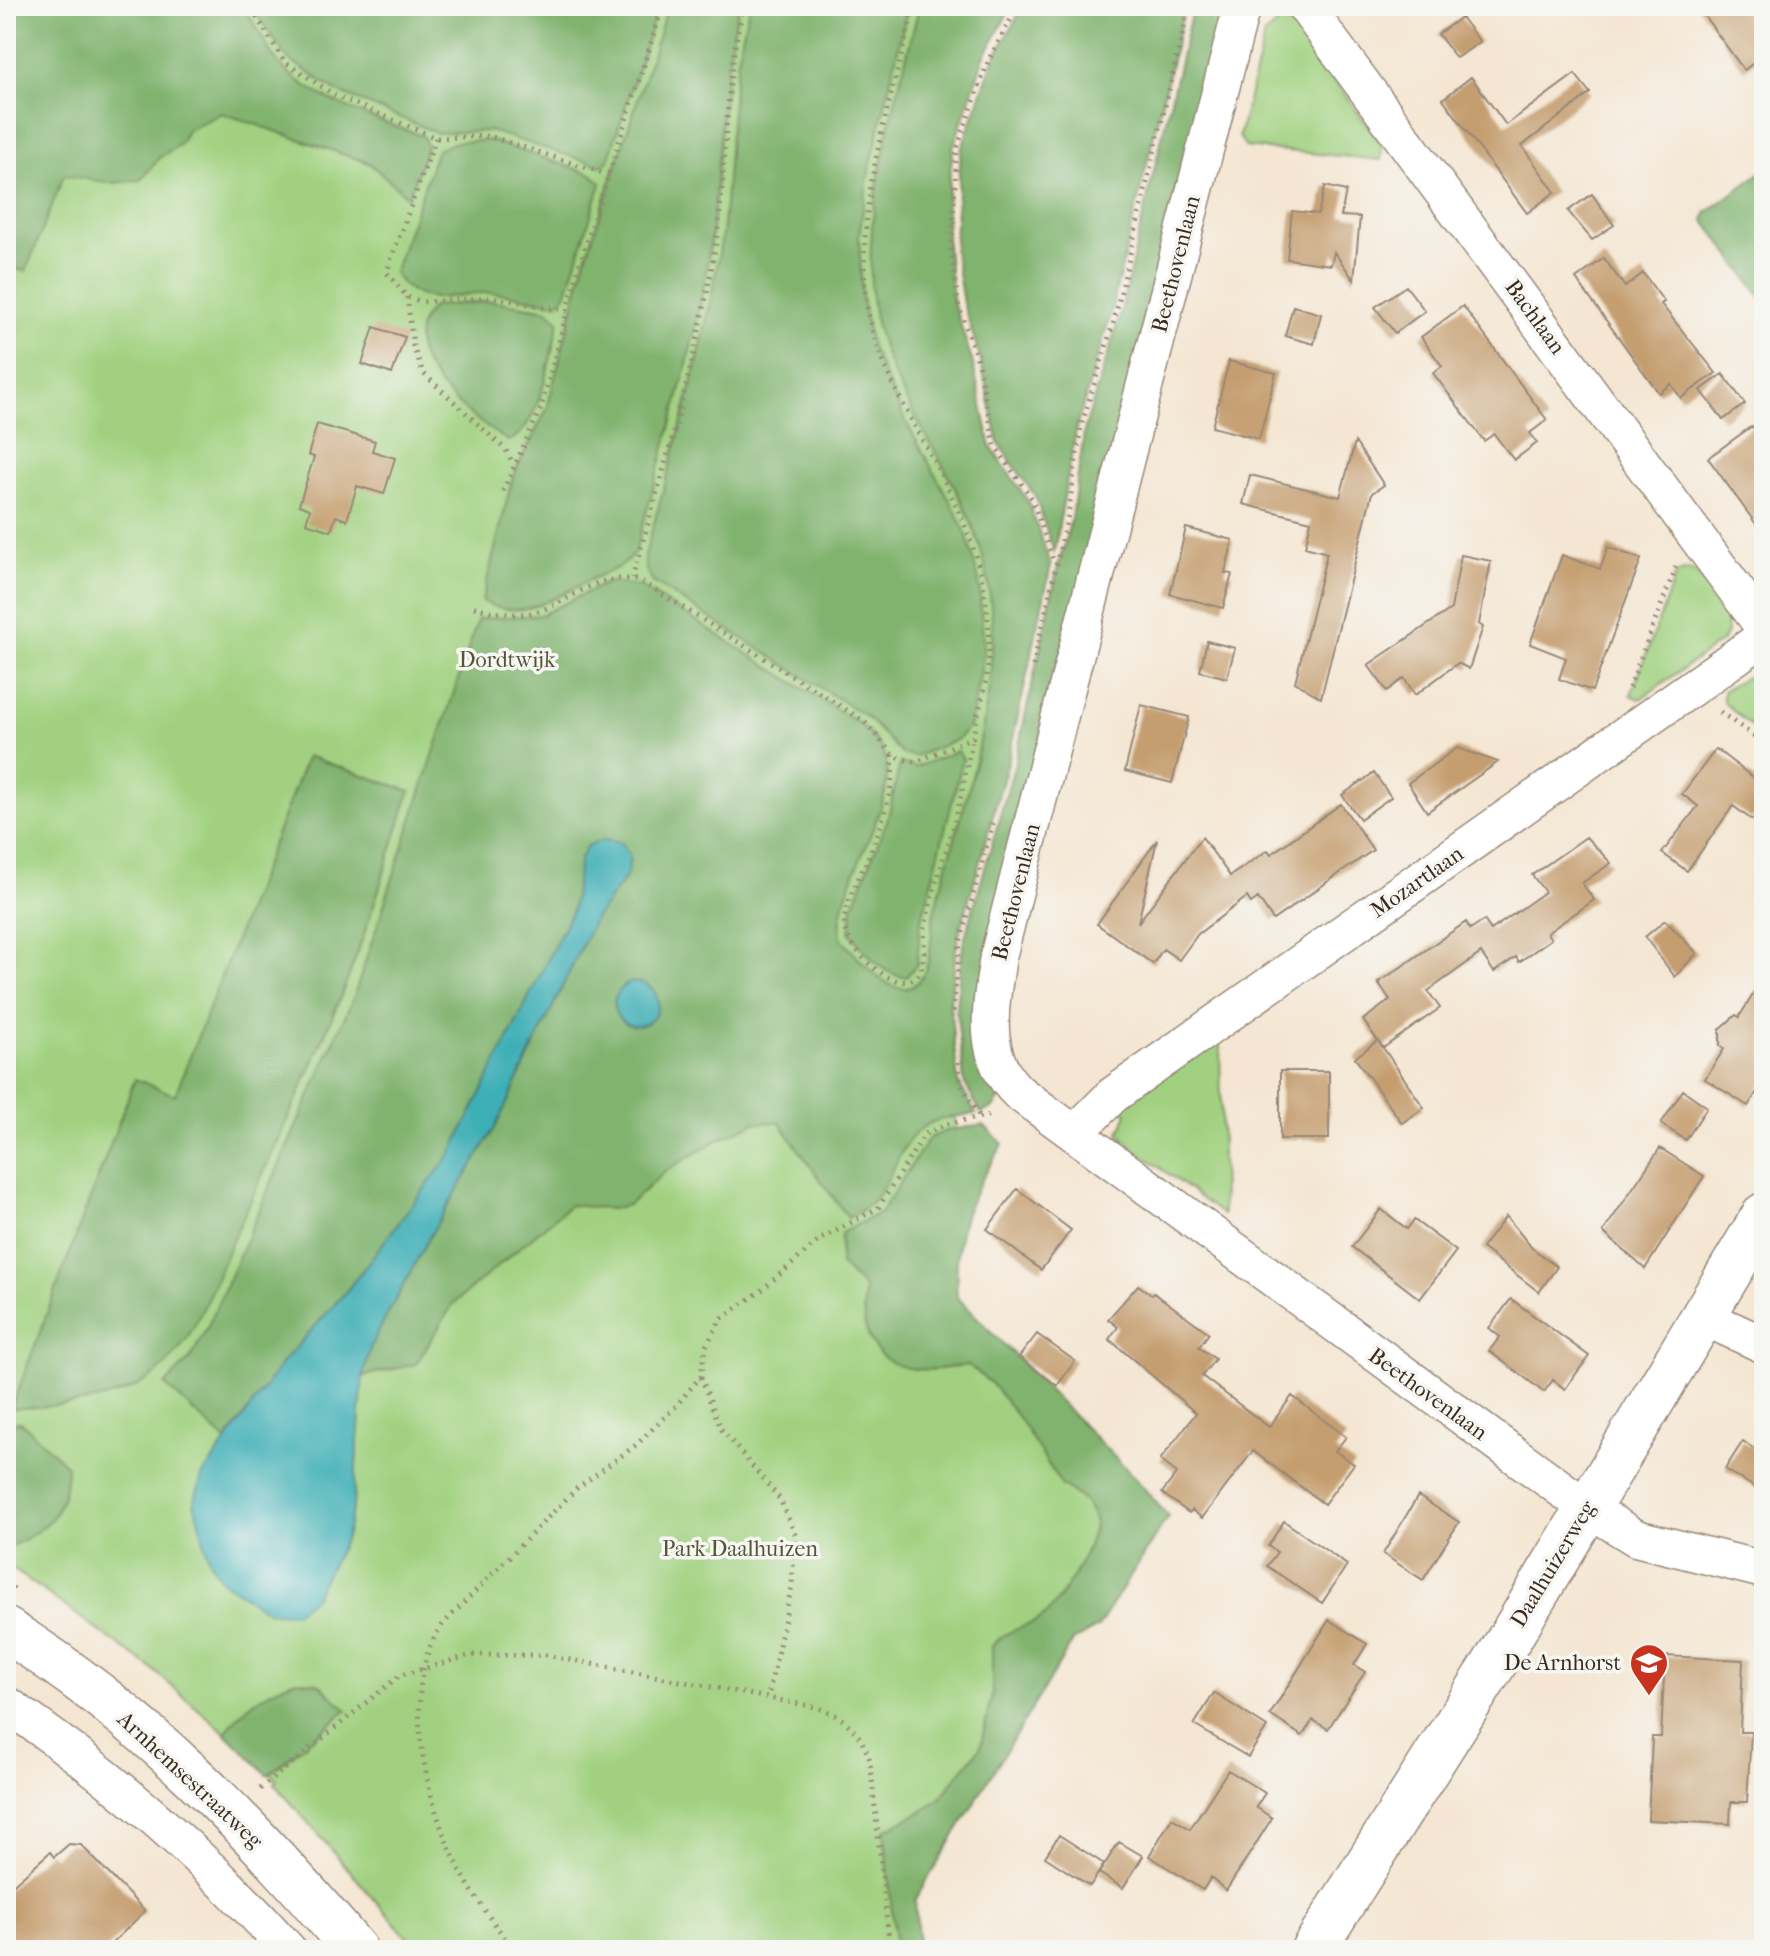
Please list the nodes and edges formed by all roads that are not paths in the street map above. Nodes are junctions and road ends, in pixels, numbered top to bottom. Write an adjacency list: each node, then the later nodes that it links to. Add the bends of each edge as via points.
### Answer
1 (1242, 6): 5 (street, Beethovenlaan, via 991,1004 990,1031 999,1069 1019,1093)
2 (1305, 6): 3 (street, Bachlaan)
3 (1764, 628)
4 (1764, 637): 5 (street, Mozartlaan, via 1113,1095)
5 (1075, 1133): 9 (street, Beethovenlaan)
6 (1764, 1215): 7 (main road, Daalhuizerweg)
7 (1701, 1316): 8 (street); 9 (main road, Daalhuizerweg)
8 (1764, 1345)
9 (1586, 1507): 10 (street, Beethovenlaan, via 1636,1538); 15 (main road, Daalhuizerweg, via 1494,1664)
10 (1764, 1570)
11 (6, 1630): 14 (main road, Arnhemsestraatweg, via 106,1702 215,1797)
12 (6, 1704): 13 (street, via 147,1809 224,1880)
13 (288, 1950)
14 (355, 1950)
15 (1313, 1950)

